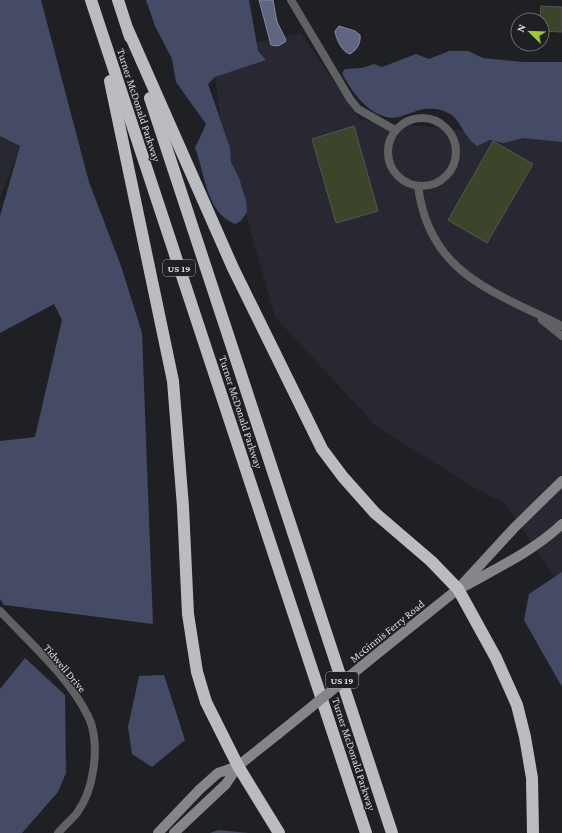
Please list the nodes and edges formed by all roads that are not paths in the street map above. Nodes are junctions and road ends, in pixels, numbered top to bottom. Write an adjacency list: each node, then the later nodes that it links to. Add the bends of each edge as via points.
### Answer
1 (91, 0): 4 (highway, Turner McDonald Parkway / US 19)
2 (118, 0): 5 (highway, Turner McDonald Parkway / US 19)
3 (291, 0): 6 (street, via 350,100 358,109)
4 (98, 23): 15 (highway, via 174,380 188,614 195,664 206,702); 20 (highway, Turner McDonald Parkway / US 19)
5 (128, 30): 13 (highway, via 233,268 322,449 342,477 375,513 431,561); 21 (highway, Turner McDonald Parkway / US 19)
6 (396, 130): 7 (street, via 390,139 388,160 399,178); 7 (street, via 404,122 427,118 443,125 454,139 455,157 449,173 440,181)
7 (418, 186): 8 (street, via 427,225 446,256 461,272 487,290)
8 (529, 309): 9 (street); 10 (street)
9 (562, 326)
10 (562, 336)
11 (562, 481): 13 (main road, McGinnis Ferry Road)
12 (562, 524): 13 (main road, McGinnis Ferry Road, via 504,564)
13 (458, 589): 15 (main road, McGinnis Ferry Road, bridge); 22 (highway, via 496,658 517,705 532,778)
14 (0, 611): 16 (street, Tidwell Drive, via 53,667 72,690 89,718 94,738 95,760 91,782 77,813)
15 (238, 766): 17 (main road, McGinnis Ferry Road, via 218,773); 18 (main road, McGinnis Ferry Road, via 226,784); 19 (highway)
16 (58, 833)
17 (158, 833)
18 (174, 833)
19 (279, 833)
20 (366, 833)
21 (392, 833)
22 (533, 833)

